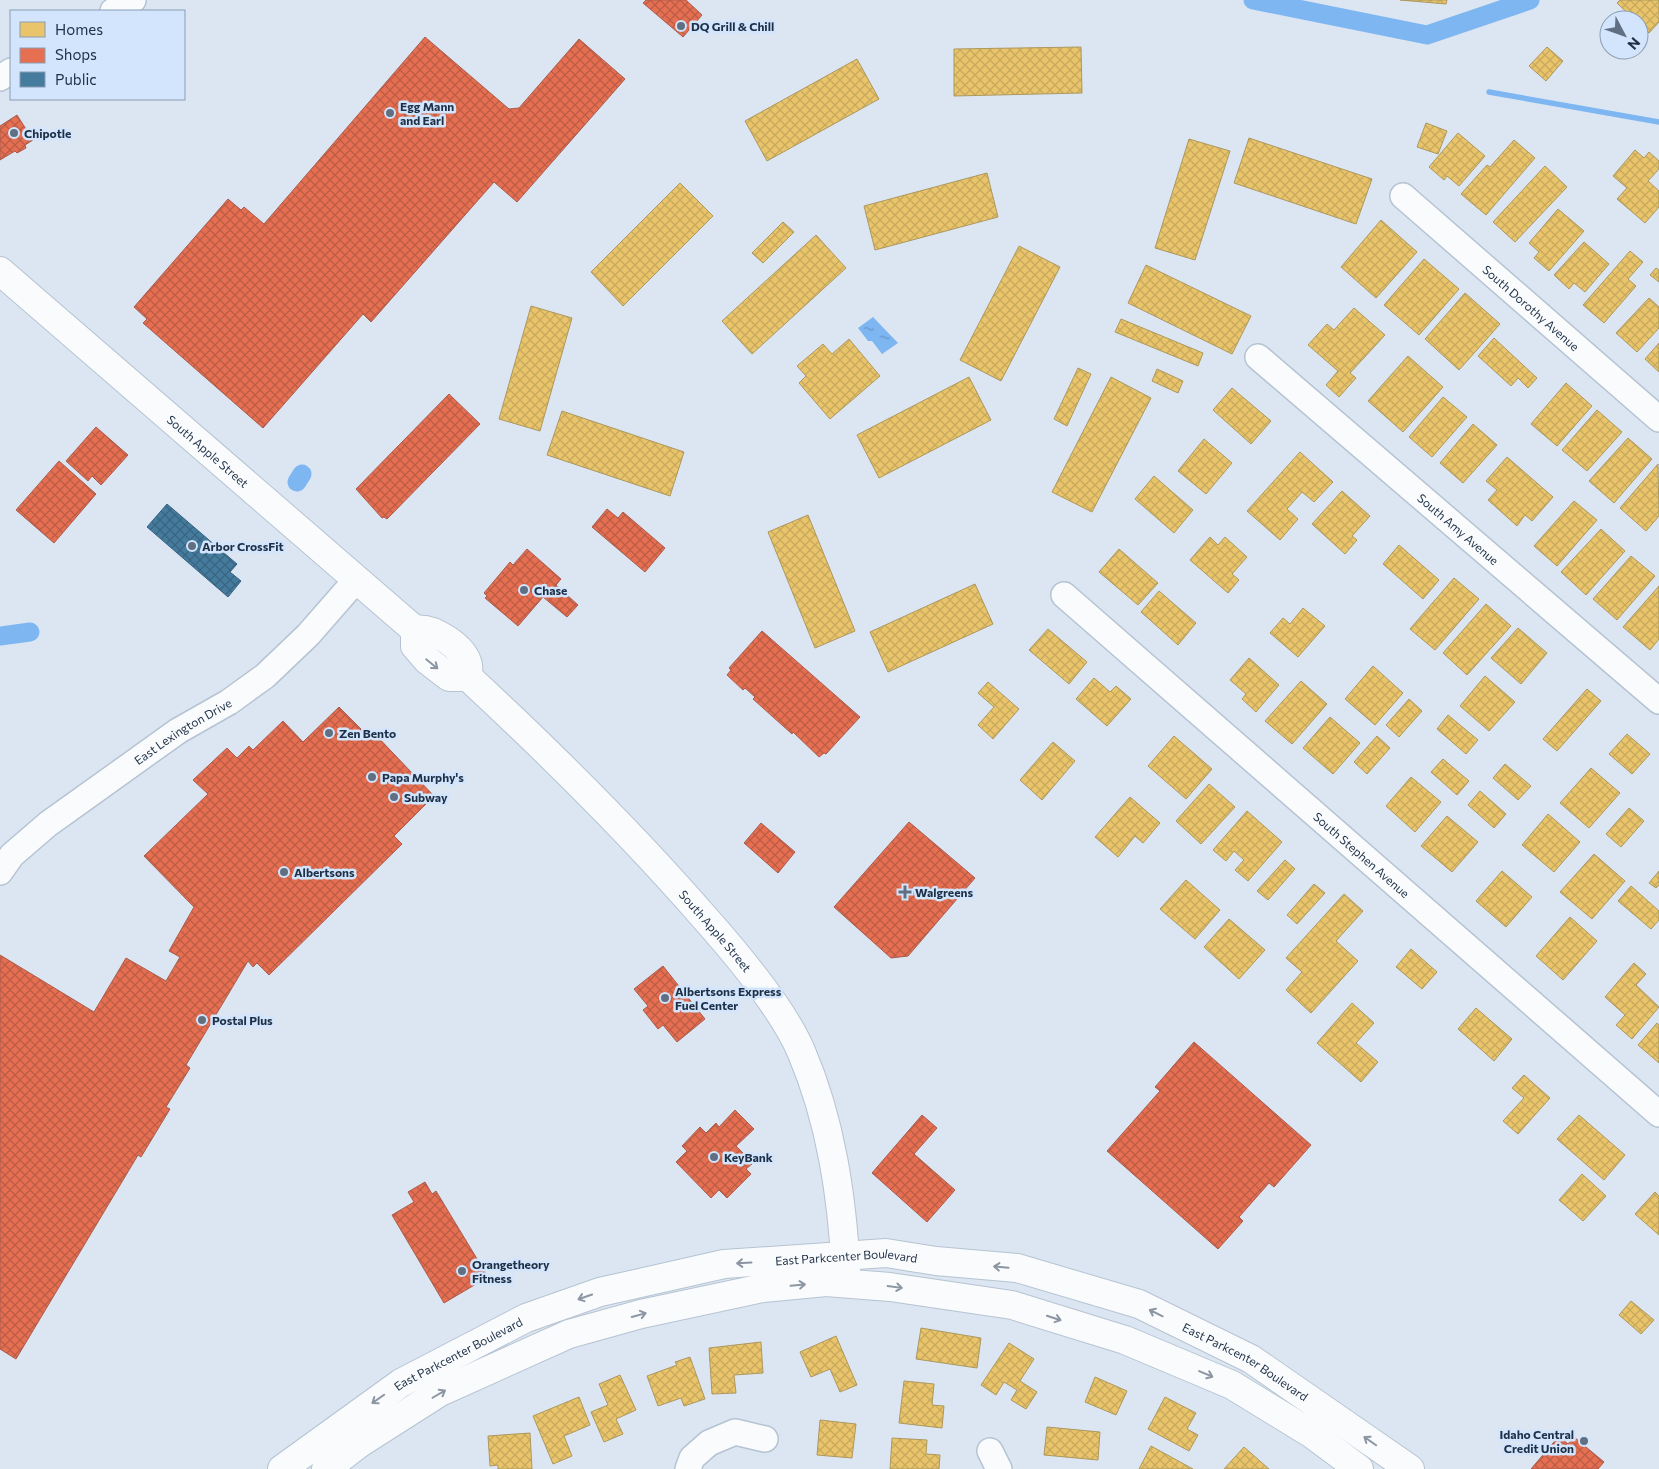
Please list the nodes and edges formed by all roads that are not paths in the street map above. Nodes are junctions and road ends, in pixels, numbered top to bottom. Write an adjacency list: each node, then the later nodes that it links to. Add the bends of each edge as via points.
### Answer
1 (133, 0): 2 (street)
2 (115, 10)
3 (1402, 196): 6 (street, South Dorothy Avenue)
4 (0, 272): 7 (main road, South Apple Street)
5 (1258, 357): 9 (street, South Amy Avenue)
6 (1659, 419)
7 (357, 579): 10 (street, East Lexington Drive, via 308,636 265,676 229,702 178,731 48,824 12,855); 12 (main road, South Apple Street, via 415,630 433,630 457,648 468,663 468,677 536,740 679,888 762,988 801,1050 825,1121 841,1198)
8 (1064, 595): 11 (street, South Stephen Avenue)
9 (1659, 701)
10 (0, 872)
11 (1659, 1114)
12 (845, 1255): 13 (main road, South Apple Street); 15 (main road, East Parkcenter Boulevard, one-way to 15, via 724,1264 600,1292 526,1318 401,1383); 19 (main road, East Parkcenter Boulevard, one-way to 12, via 1251,1359 1139,1304 1017,1268 886,1253)
13 (846, 1283): 16 (main road, East Parkcenter Boulevard, one-way to 13, via 360,1443 440,1392 569,1334 641,1314 764,1288); 18 (main road, East Parkcenter Boulevard, one-way to 18, via 890,1286 1012,1305 1124,1340 1232,1385 1312,1434)
14 (765, 1439): 17 (street, via 735,1432 709,1443 692,1458)
15 (282, 1469)
16 (326, 1469)
17 (688, 1469)
18 (1359, 1469)
19 (1410, 1469)

